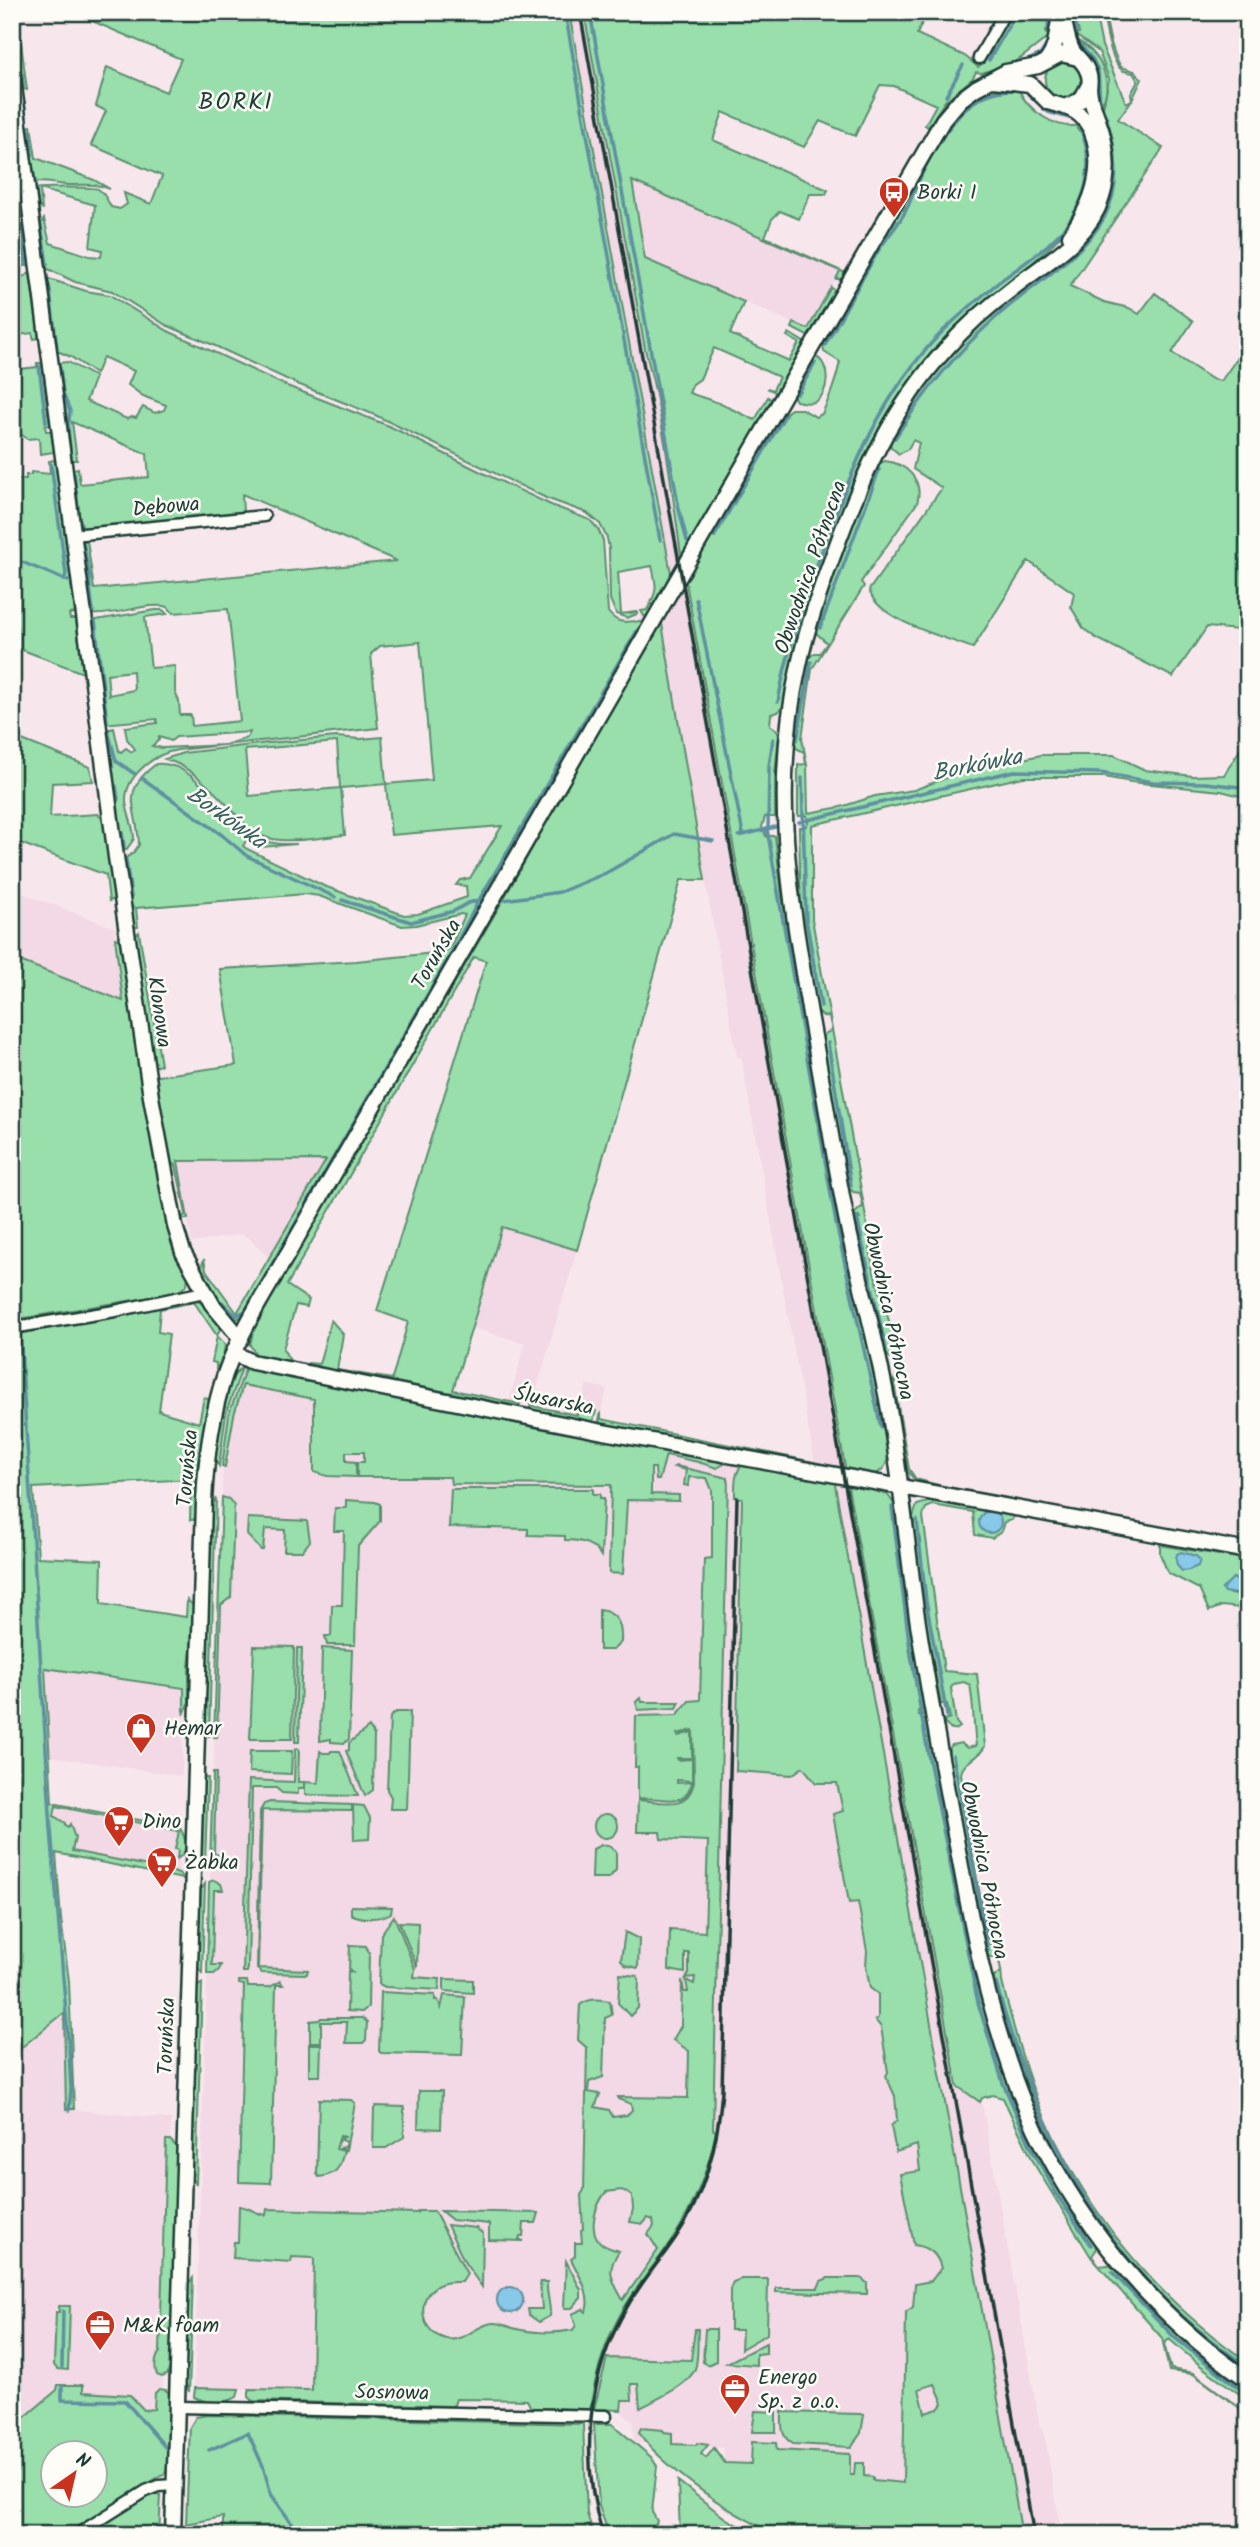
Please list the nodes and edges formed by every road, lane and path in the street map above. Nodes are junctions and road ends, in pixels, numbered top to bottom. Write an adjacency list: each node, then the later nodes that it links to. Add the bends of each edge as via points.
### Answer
1 (1005, 12): 3 (street)
2 (1061, 13): 4 (street); 5 (street, via 1055,46)
3 (979, 58)
4 (1078, 58): 5 (street, via 1065,54); 8 (street, via 1087,68)
5 (1046, 60): 7 (street, Toruńska); 9 (street, via 1037,77)
6 (12, 72): 13 (street, Klonowa)
7 (993, 80): 9 (street, via 1024,82); 16 (street, Toruńska, via 963,97 943,120)
8 (1089, 85): 10 (street, via 1081,100); 11 (street, Obwodnica Północna, via 1105,145 1106,180 1089,225)
9 (1040, 91): 10 (street, via 1048,102)
10 (1065, 107): 11 (street, Obwodnica Północna, via 1080,114 1089,126 1097,165 1088,205)
11 (1062, 249): 18 (street, Obwodnica Północna, via 966,328 926,372 892,421 858,488 815,606 788,722 783,800 790,895 845,1212 885,1386)
12 (264, 516): 13 (street, Dębowa)
13 (73, 535): 14 (street, Klonowa, via 151,1097 178,1237)
14 (204, 1292): 15 (street); 16 (street, Klonowa)
15 (12, 1328)
16 (241, 1339): 17 (street, Toruńska)
17 (234, 1353): 18 (street, Ślusarska, via 252,1362 598,1431); 21 (street, Toruńska, via 218,1399 206,1464)
18 (901, 1486): 19 (street, Ślusarska); 20 (street, Obwodnica Północna, via 921,1640 968,1906 989,1999 1015,2080 1060,2177 1120,2263 1182,2328)
19 (1248, 1551)
20 (1248, 2379)
21 (177, 2407): 22 (street, Sosnowa); 23 (street, Toruńska)
22 (606, 2416)
23 (174, 2485): 24 (street, via 146,2491); 25 (street, Toruńska)
24 (76, 2535)
25 (173, 2535)

